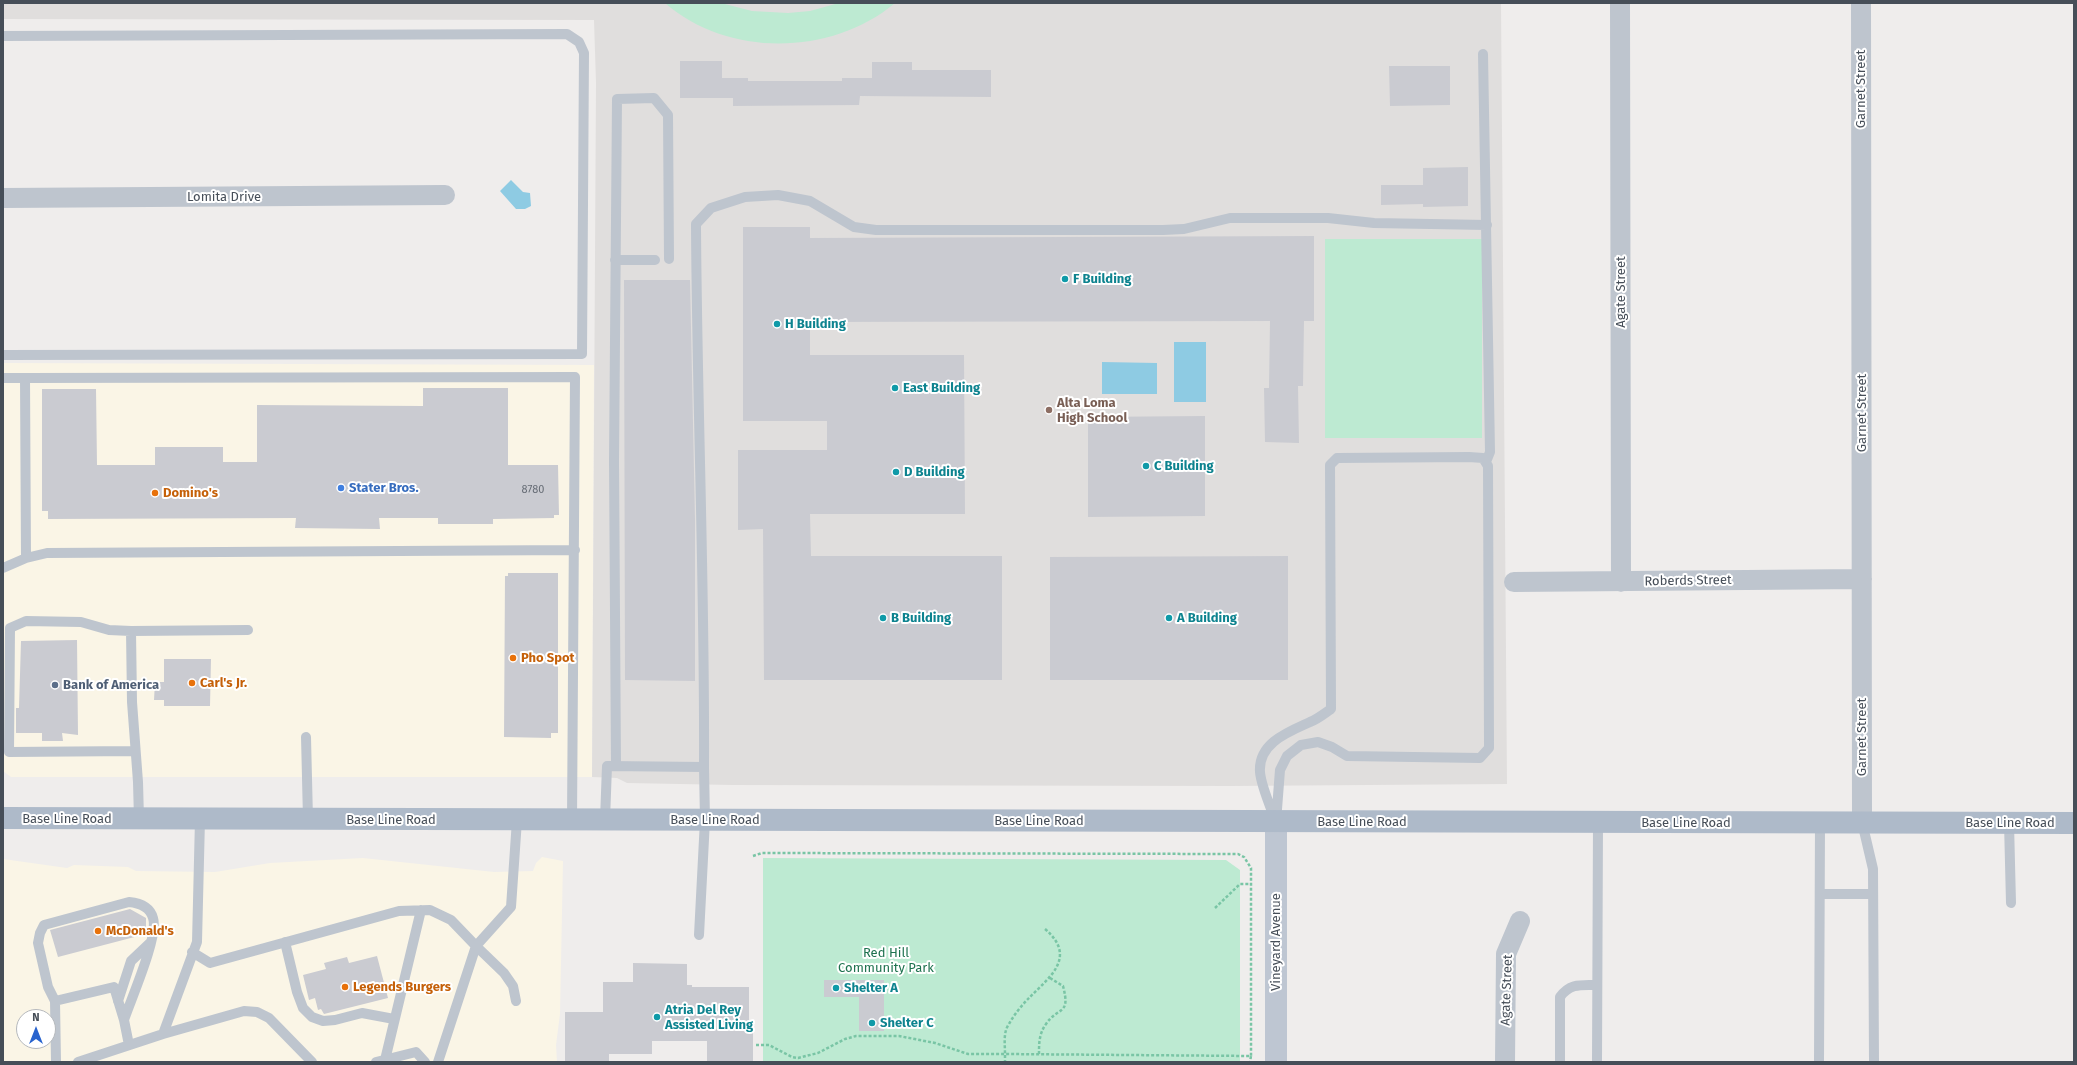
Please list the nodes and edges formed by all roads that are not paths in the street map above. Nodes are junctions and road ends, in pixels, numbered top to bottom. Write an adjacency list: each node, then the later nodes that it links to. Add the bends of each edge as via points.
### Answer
1 (1620, 3): 20 (street, Agate Street)
2 (1861, 3): 18 (street, Garnet Street)
3 (3, 36): 11 (lane, via 567,34 579,42 584,53 582,354)
4 (1483, 54): 7 (lane)
5 (445, 195): 6 (street, Lomita Drive)
6 (3, 198)
7 (1487, 225): 14 (lane, via 1490,452); 26 (lane, via 1374,223 1328,218 1230,218 1184,229 1163,230 876,230 854,227 810,201 778,195 745,197 712,208 696,224)
8 (670, 259): 9 (lane, via 668,115 654,98 626,98 617,99)
9 (615, 260): 10 (lane); 25 (lane)
10 (655, 260)
11 (3, 355)
12 (3, 378): 13 (lane)
13 (25, 378): 15 (lane, via 575,377); 16 (lane)
14 (1486, 462): 35 (lane, via 1483,458 1469,457 1337,458 1330,465 1331,709 1312,721 1287,731 1273,741 1261,757 1260,773); 35 (lane, via 1489,748 1480,758 1346,756 1318,742 1301,745 1287,756 1280,770)
15 (575, 550): 16 (lane, via 47,553); 32 (lane)
16 (26, 558): 17 (lane)
17 (3, 568)
18 (1862, 579): 20 (street, Roberds Street); 37 (street, Garnet Street)
19 (1514, 582): 20 (street, Roberds Street)
20 (1621, 582)
21 (248, 630): 22 (lane)
22 (131, 631): 24 (lane); 24 (lane, via 109,630 81,622 26,621 10,628 9,752)
23 (306, 737): 30 (lane)
24 (136, 751): 28 (lane)
25 (616, 766): 26 (lane); 33 (lane, via 606,766)
26 (704, 767): 34 (lane)
27 (3, 818): 28 (main road, Base Line Road)
28 (139, 819): 29 (main road, Base Line Road)
29 (200, 819): 30 (main road, Base Line Road); 50 (lane, via 197,942)
30 (308, 819): 31 (main road, Base Line Road)
31 (517, 820): 32 (main road, Base Line Road); 49 (lane, via 511,907)
32 (572, 820): 33 (main road, Base Line Road)
33 (605, 820): 34 (main road, Base Line Road)
34 (704, 820): 35 (main road, Base Line Road); 46 (lane)
35 (1276, 822): 36 (main road, Base Line Road); 65 (street, Vineyard Avenue)
36 (1598, 822): 38 (main road, Base Line Road); 51 (lane)
37 (1862, 822): 38 (main road, Base Line Road); 39 (main road, Base Line Road); 42 (lane, via 1872,862)
38 (1820, 823): 41 (lane)
39 (2009, 823): 40 (main road, Base Line Road); 43 (lane)
40 (2074, 823)
41 (1820, 894): 42 (lane); 69 (lane)
42 (1873, 894): 70 (lane)
43 (2011, 903)
44 (420, 910): 48 (lane, via 399,911); 49 (lane, via 430,910 451,920); 55 (lane)
45 (1520, 921): 66 (street, Agate Street, via 1506,954)
46 (699, 935)
47 (151, 942): 52 (lane, via 153,918 139,903 129,902 44,926 38,943 48,987); 53 (lane, via 131,961); 56 (lane)
48 (285, 942): 50 (lane, via 210,963); 55 (lane, via 297,992 303,1008 312,1018 322,1021 335,1020 362,1013)
49 (476, 946): 54 (lane, via 513,986); 64 (lane)
50 (192, 952): 57 (lane)
51 (1597, 986): 67 (lane, via 1579,985 1566,989 1560,997); 68 (lane)
52 (55, 1001): 53 (lane, via 114,987); 60 (lane)
53 (118, 1001): 56 (lane)
54 (516, 1001)
55 (394, 1019): 59 (lane)
56 (124, 1020): 58 (lane)
57 (163, 1034): 58 (lane); 62 (lane, via 244,1011 257,1012 269,1018)
58 (129, 1045): 61 (lane)
59 (380, 1061): 63 (lane, via 416,1052)
60 (56, 1062)
61 (78, 1062)
62 (312, 1062)
63 (425, 1062)
64 (438, 1062)
65 (1276, 1062)
66 (1505, 1062)
67 (1560, 1062)
68 (1597, 1062)
69 (1818, 1062)
70 (1874, 1062)

